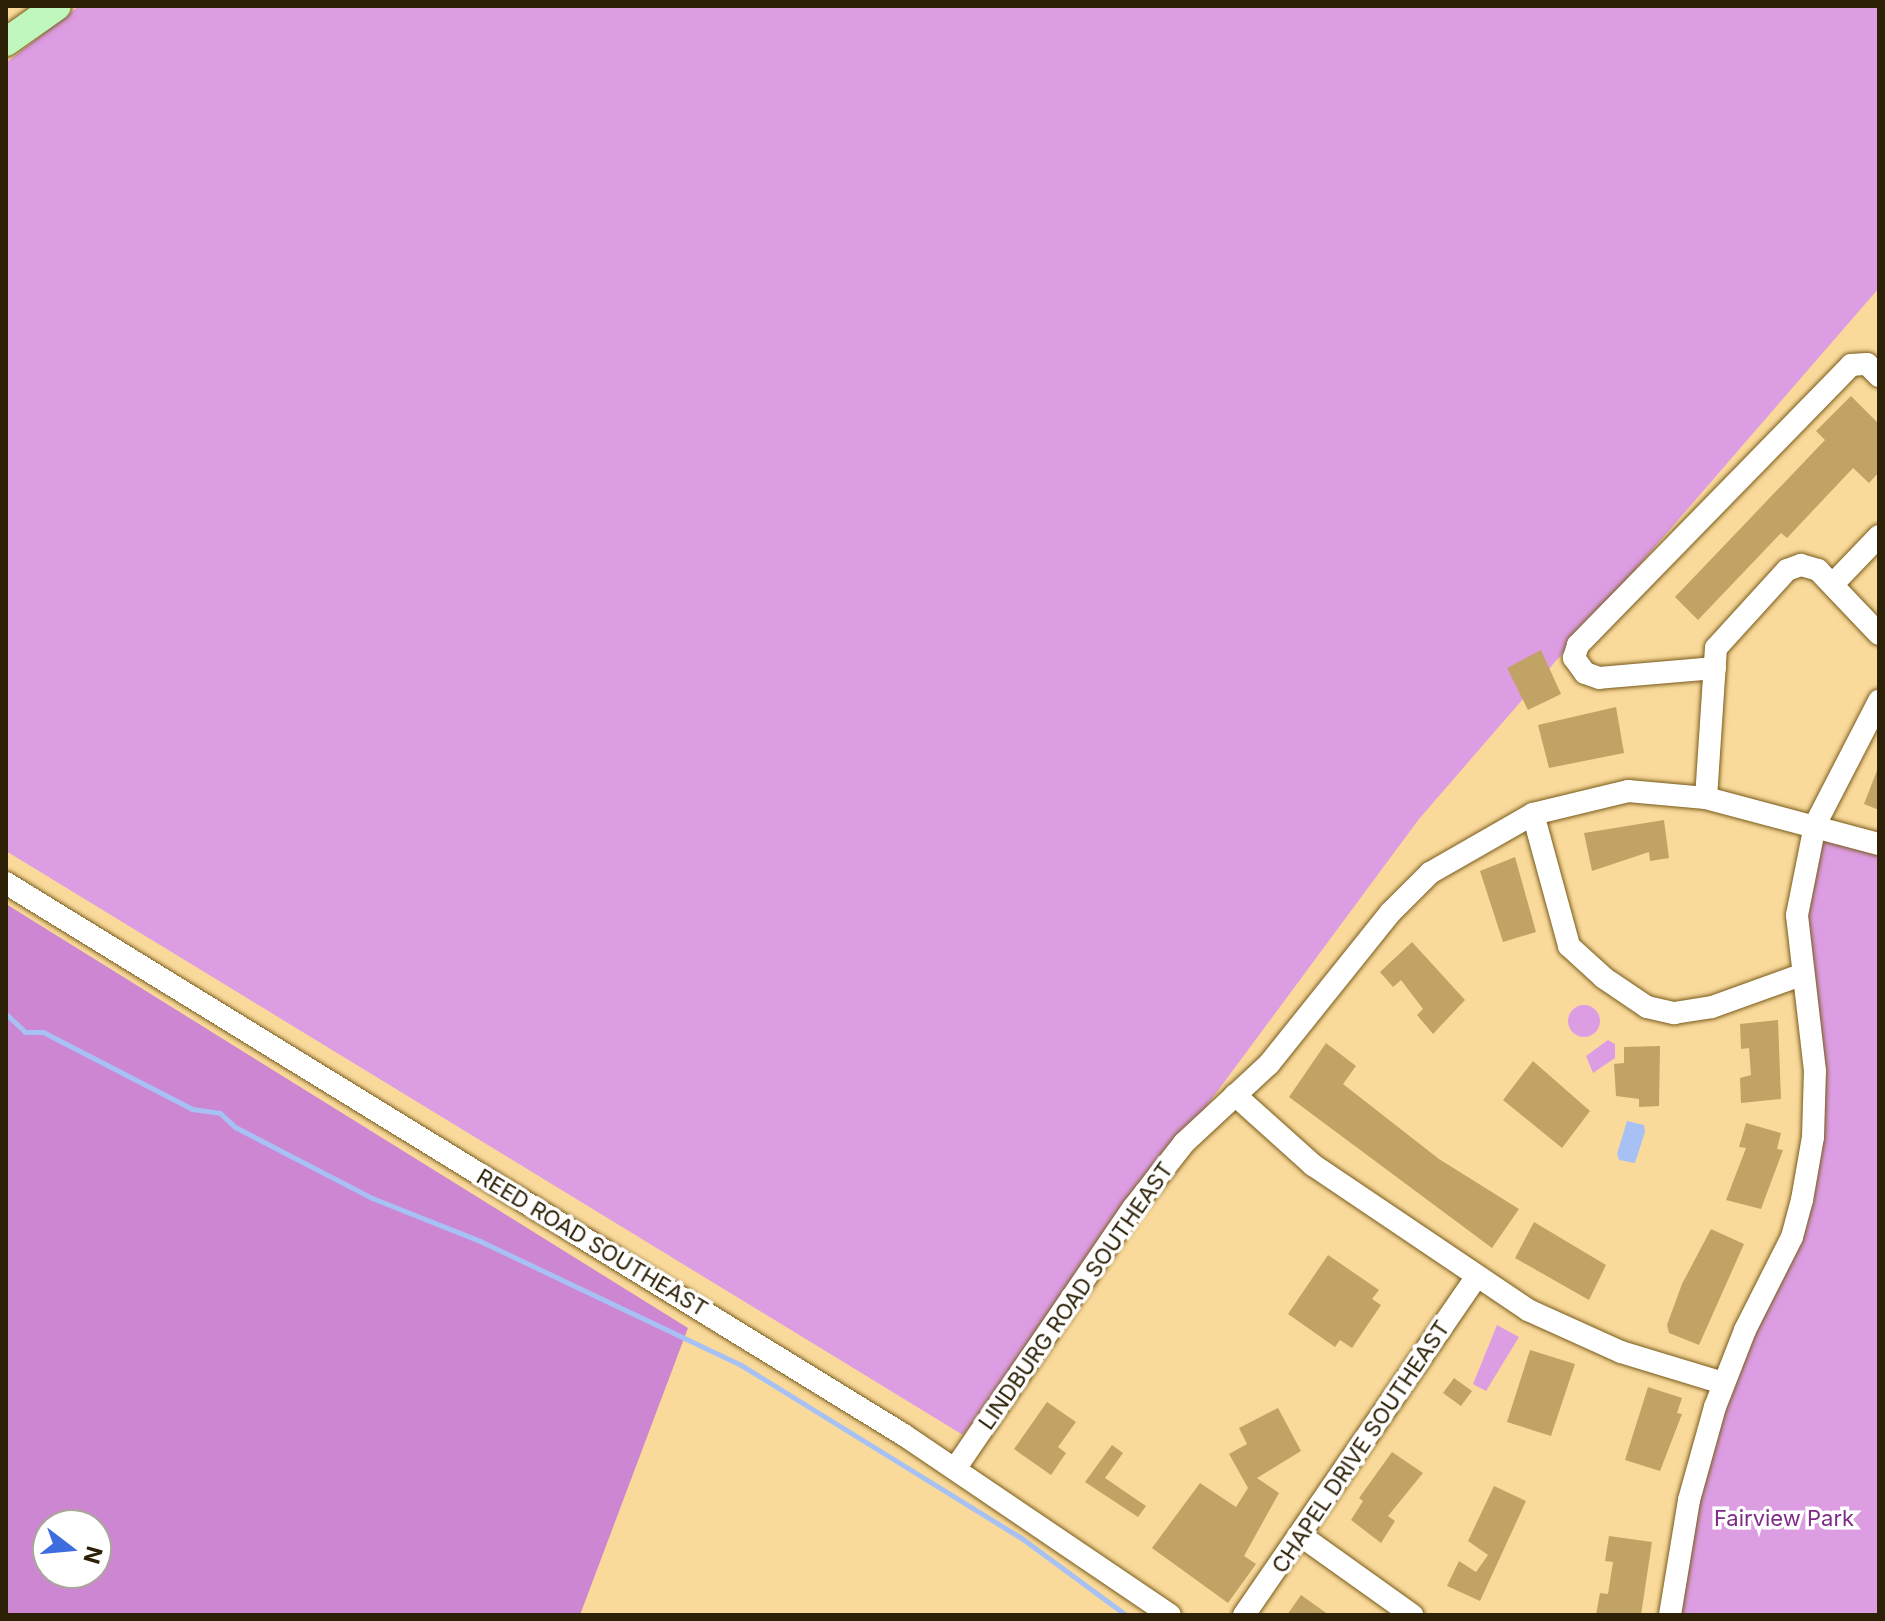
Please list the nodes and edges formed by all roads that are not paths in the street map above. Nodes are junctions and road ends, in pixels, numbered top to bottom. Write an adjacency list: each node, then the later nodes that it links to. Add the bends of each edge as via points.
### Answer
1 (57, 6): 2 (main road)
2 (6, 42)
3 (1879, 376): 7 (street, via 1867,364 1851,365 1578,645 1574,658 1585,673 1599,678)
4 (1879, 536): 5 (street)
5 (1834, 583): 6 (street); 7 (street, via 1801,565 1787,570 1721,637)
6 (1879, 634)
7 (1715, 668): 9 (street)
8 (1879, 701): 11 (street)
9 (1706, 798): 10 (street, LINDBURG ROAD SOUTHEAST, via 1628,791); 11 (street, LINDBURG ROAD SOUTHEAST)
10 (1533, 814): 14 (street, via 1569,946 1647,1007 1674,1013 1712,1007); 15 (street, LINDBURG ROAD SOUTHEAST, via 1430,873 1390,913 1269,1064)
11 (1815, 825): 12 (street, LINDBURG ROAD SOUTHEAST); 14 (street, via 1797,915)
12 (1879, 844)
13 (6, 883): 18 (street, REED ROAD SOUTHEAST)
14 (1801, 975): 17 (street, via 1815,1071 1813,1137 1802,1200 1792,1237)
15 (1235, 1095): 16 (street, via 1313,1165); 18 (street, LINDBURG ROAD SOUTHEAST, via 1184,1143 1134,1207)
16 (1476, 1277): 17 (street, via 1528,1310 1621,1352); 19 (street, CHAPEL DRIVE SOUTHEAST)
17 (1723, 1383): 23 (street, via 1696,1468)
18 (955, 1469): 20 (street, REED ROAD SOUTHEAST)
19 (1300, 1535): 21 (street, CHAPEL DRIVE SOUTHEAST); 22 (street)
20 (1170, 1615)
21 (1244, 1615)
22 (1412, 1615)
23 (1670, 1615)

